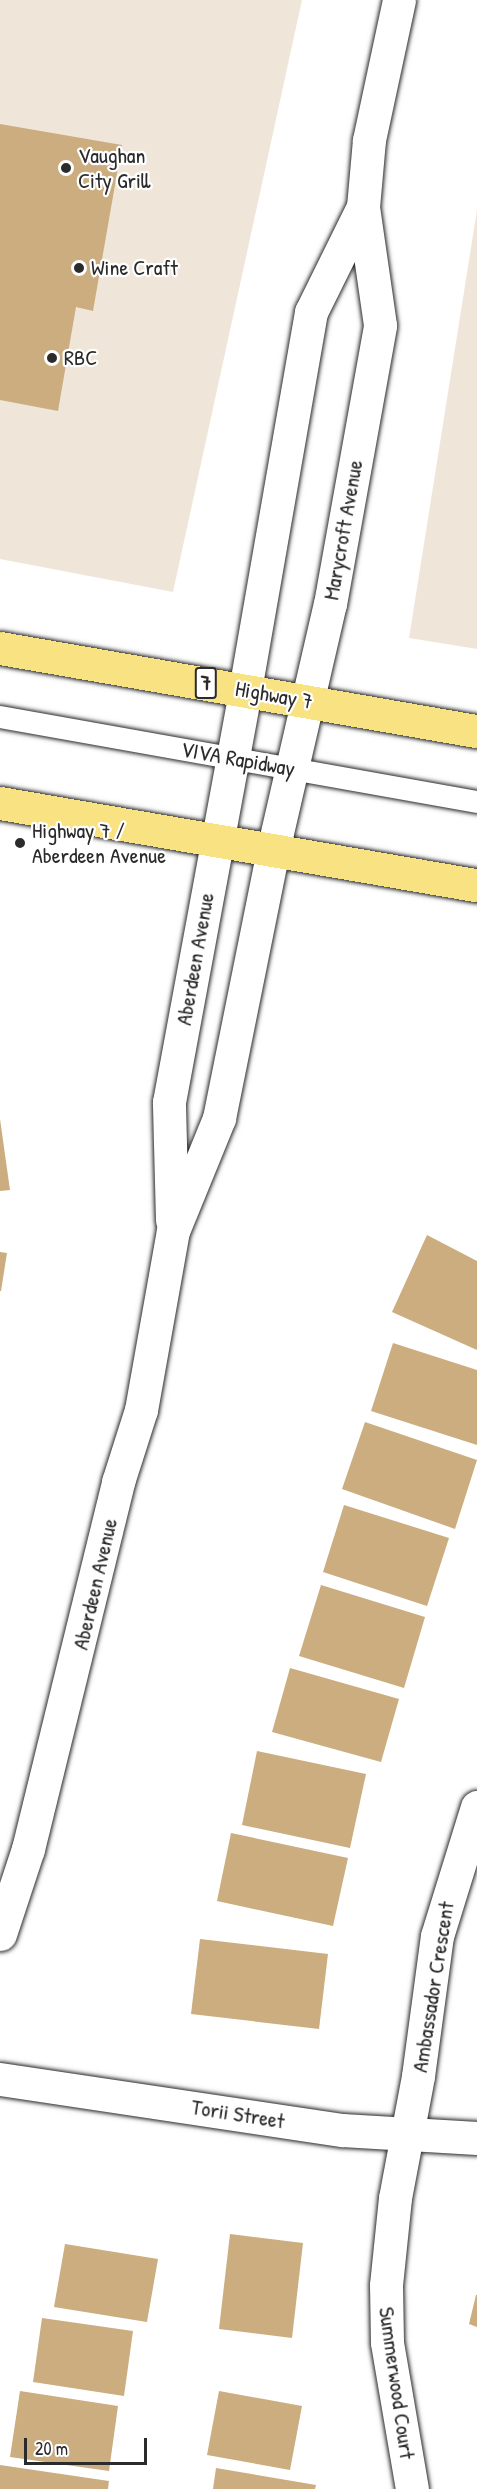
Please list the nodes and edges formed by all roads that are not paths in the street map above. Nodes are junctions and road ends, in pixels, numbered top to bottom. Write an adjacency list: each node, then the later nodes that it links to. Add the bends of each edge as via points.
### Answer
1 (399, 0): 2 (street, Marycroft Avenue, via 369,140)
2 (363, 207): 4 (street, Marycroft Avenue, via 312,312); 5 (street, Marycroft Avenue, via 380,325 330,604)
3 (0, 648): 4 (main road, Highway 7 / 7)
4 (244, 690): 5 (main road, Highway 7 / 7); 8 (street, Aberdeen Avenue)
5 (307, 701): 7 (main road, Highway 7 / 7); 9 (street, Marycroft Avenue)
6 (0, 717): 8 (lane, VIVA Rapidway)
7 (477, 731)
8 (232, 758): 9 (lane, VIVA Rapidway); 12 (street, Aberdeen Avenue)
9 (291, 769): 10 (lane, VIVA Rapidway); 13 (street, Marycroft Avenue)
10 (477, 802)
11 (0, 803): 12 (main road)
12 (216, 840): 13 (main road); 15 (street, Aberdeen Avenue, via 169,1102)
13 (273, 850): 14 (main road); 15 (street, Aberdeen Avenue, via 219,1118)
14 (477, 885)
15 (173, 1231): 17 (street, Aberdeen Avenue, via 141,1410 118,1482 28,1849)
16 (477, 1807): 19 (street, Ambassador Crescent, via 437,1936)
17 (0, 1934)
18 (0, 2079): 19 (street, Torii Street, via 342,2130)
19 (407, 2134): 20 (street, Torii Street); 21 (street, Summerwood Court, via 395,2198 385,2314)
20 (477, 2138)
21 (412, 2489)

